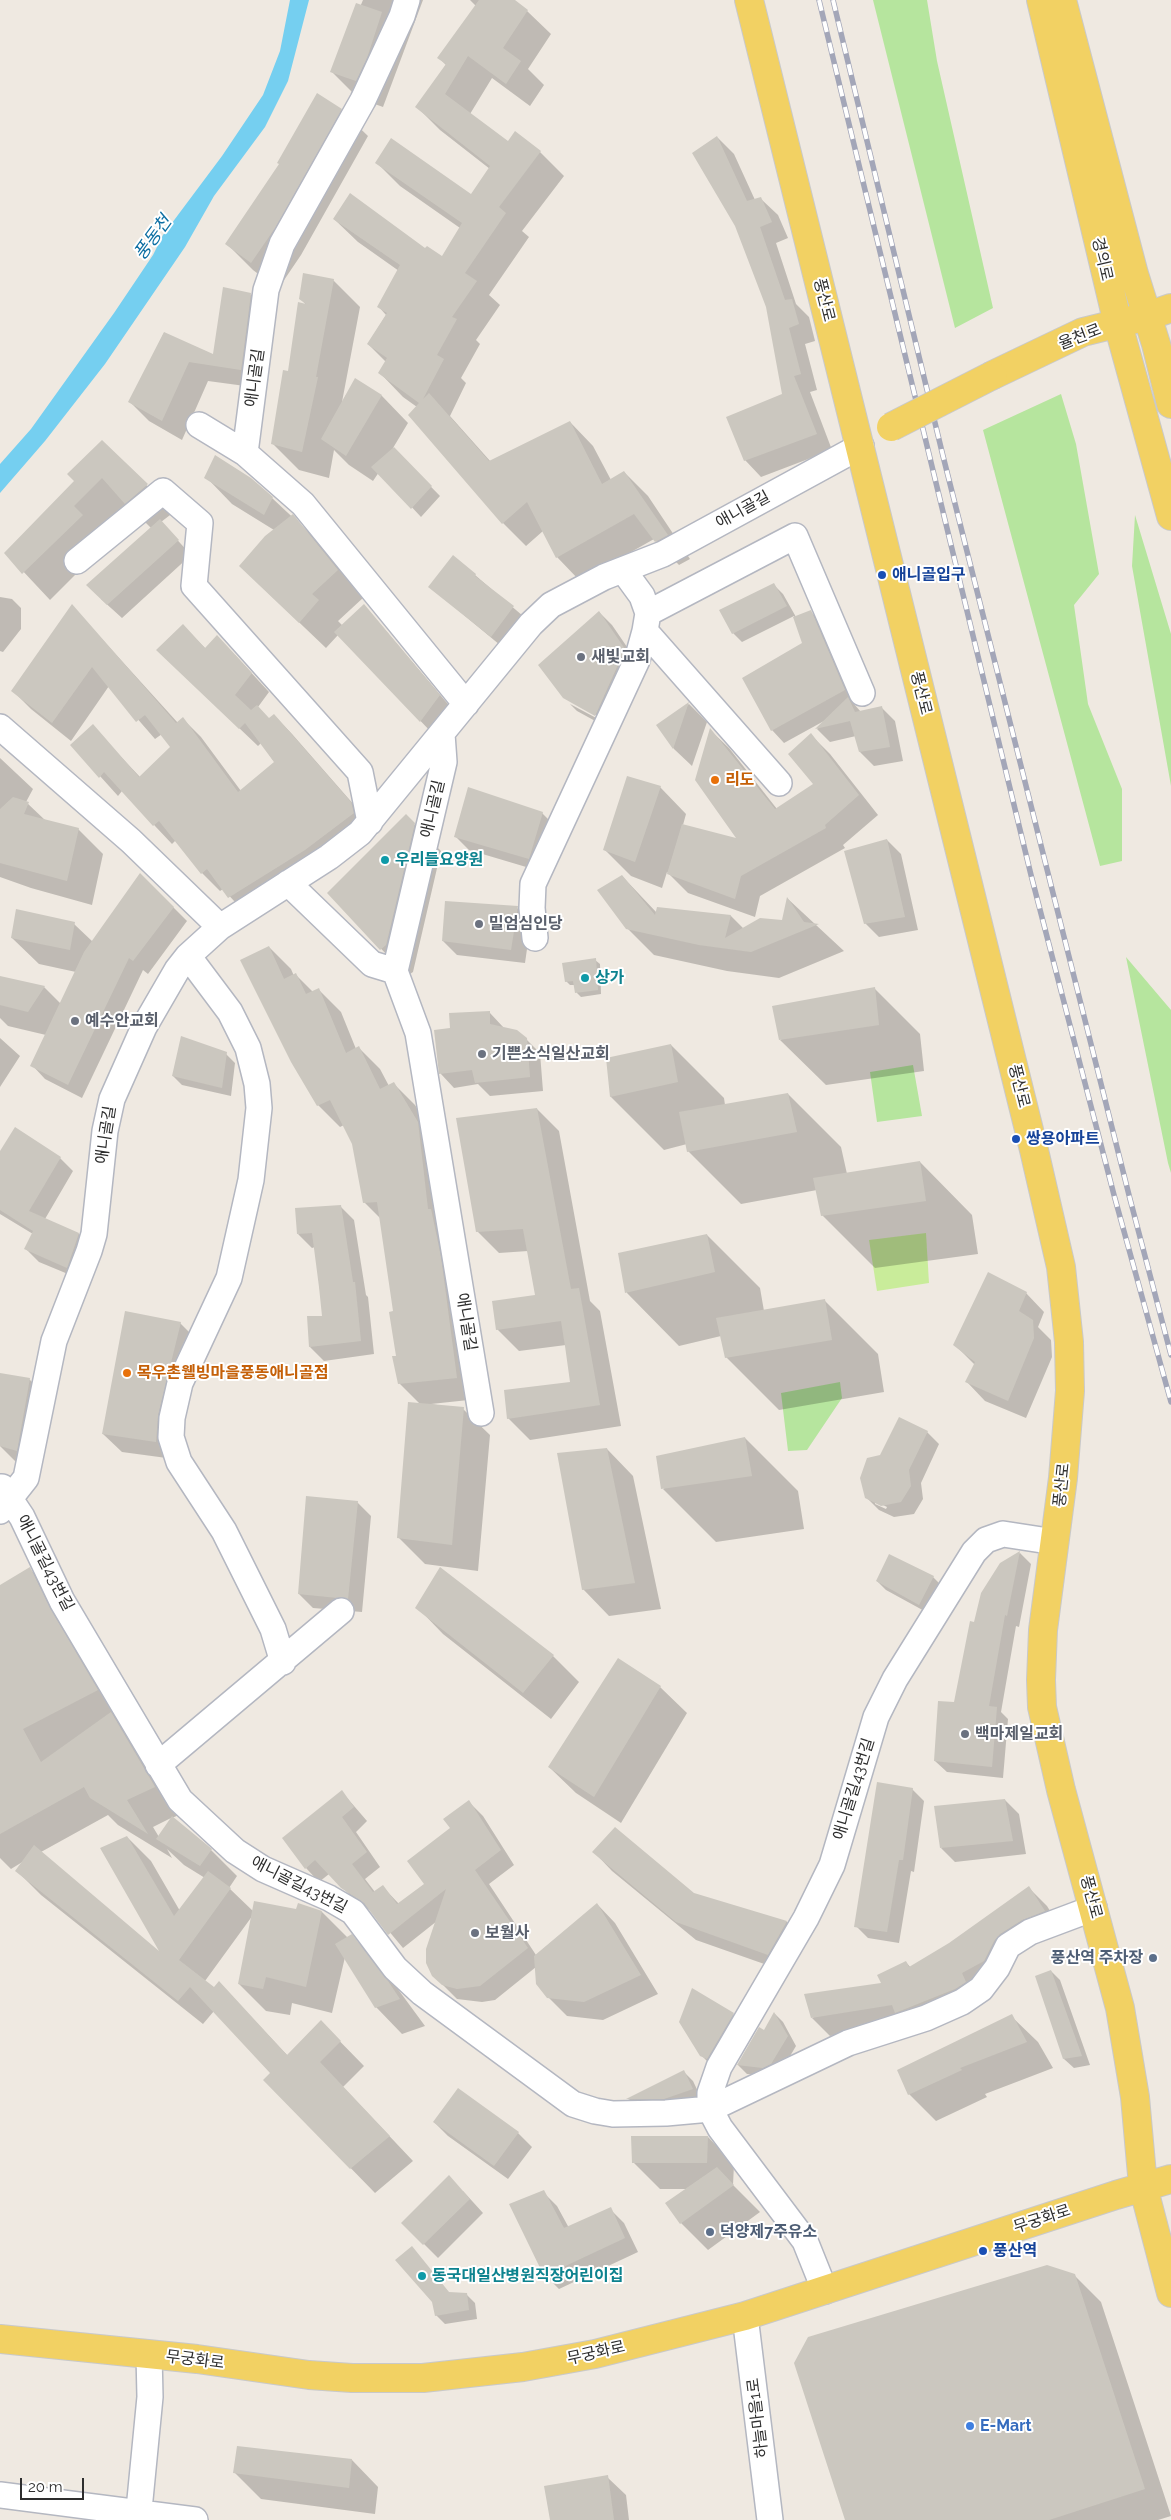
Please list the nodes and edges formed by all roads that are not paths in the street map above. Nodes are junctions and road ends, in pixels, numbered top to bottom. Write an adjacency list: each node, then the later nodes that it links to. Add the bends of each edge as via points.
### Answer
1 (407, 0): 9 (street, 애니골길, via 363,100 282,244 266,290)
2 (749, 0): 8 (main road, 풍산로)
3 (1044, 3): 4 (main road, 경의로, via 1134,274); 5 (main road, 경의로)
4 (1160, 312): 5 (main road, 율천로); 6 (main road, 경의로)
5 (1118, 324): 8 (main road, 율천로, bridge, via 1083,332 993,375); 10 (main road, 경의로)
6 (1171, 404)
7 (199, 425): 9 (street)
8 (861, 446): 12 (street, 애니골길, via 663,554); 27 (main road, 풍산로, via 1061,1267 1069,1342 1070,1391)
9 (245, 453): 15 (street, via 303,504)
10 (1171, 516)
11 (77, 561): 19 (street, via 164,491 200,523 194,586 360,772)
12 (623, 570): 13 (street, via 642,596); 15 (street, 애니골길, via 551,605 531,624)
13 (646, 622): 14 (street, via 795,536); 18 (street); 22 (street, via 637,660 533,884)
14 (862, 693)
15 (466, 704): 17 (street, 애니골길)
16 (0, 727): 21 (street, via 131,840)
17 (442, 734): 19 (street, 애니골길); 24 (street, 애니골길, via 444,762)
18 (779, 783)
19 (370, 822): 20 (street, 애니골길, via 340,849)
20 (288, 883): 21 (street, 애니골길); 24 (street, via 372,964)
21 (220, 926): 23 (street, 애니골길)
22 (535, 938)
23 (188, 956): 26 (street, 애니골길, via 144,1027 112,1099 105,1131 94,1234 54,1340 26,1478); 29 (street, via 230,1012 248,1048 259,1108 251,1180 229,1278 180,1383 170,1437 179,1462 224,1531 273,1629)
24 (395, 971): 25 (street, 애니골길, via 418,1033)
25 (481, 1413)
26 (4, 1498): 30 (street, 애니골길43번길, via 35,1541 62,1601)
27 (1055, 1542): 31 (main road, 풍산로, via 1043,1630 1042,1708); 32 (street, 애니골길43번길, via 1002,1534 986,1540 974,1552 894,1679 876,1717 832,1865 806,1918 719,2067 710,2093)
28 (341, 1611): 29 (street)
29 (283, 1662): 30 (street)
30 (158, 1765): 32 (street, 애니골길43번길, via 180,1800 235,1851 263,1869 329,1898 352,1912 395,1968 422,1993 573,2104 594,2112 613,2114)
31 (1094, 1908): 32 (street, 애니골길43번길, via 1030,1932 1008,1946 981,1989 962,2002 926,2018 848,2043); 34 (main road, 풍산로, via 1120,2008 1135,2096)
32 (710, 2109): 35 (street, via 720,2128 805,2240)
33 (1171, 2179): 34 (main road, 무궁화로)
34 (1143, 2186): 35 (main road, 무궁화로); 36 (main road, 풍산로)
35 (825, 2291): 37 (main road, 무궁화로)
36 (1171, 2293)
37 (745, 2316): 39 (main road, 무궁화로, via 595,2354 542,2364 423,2378 309,2375); 43 (street, 하늘마을1로)
38 (0, 2339): 39 (main road, 무궁화로)
39 (149, 2354): 41 (street, via 150,2397)
40 (0, 2495): 41 (street)
41 (138, 2516): 42 (street)
42 (195, 2520)
43 (770, 2520)

